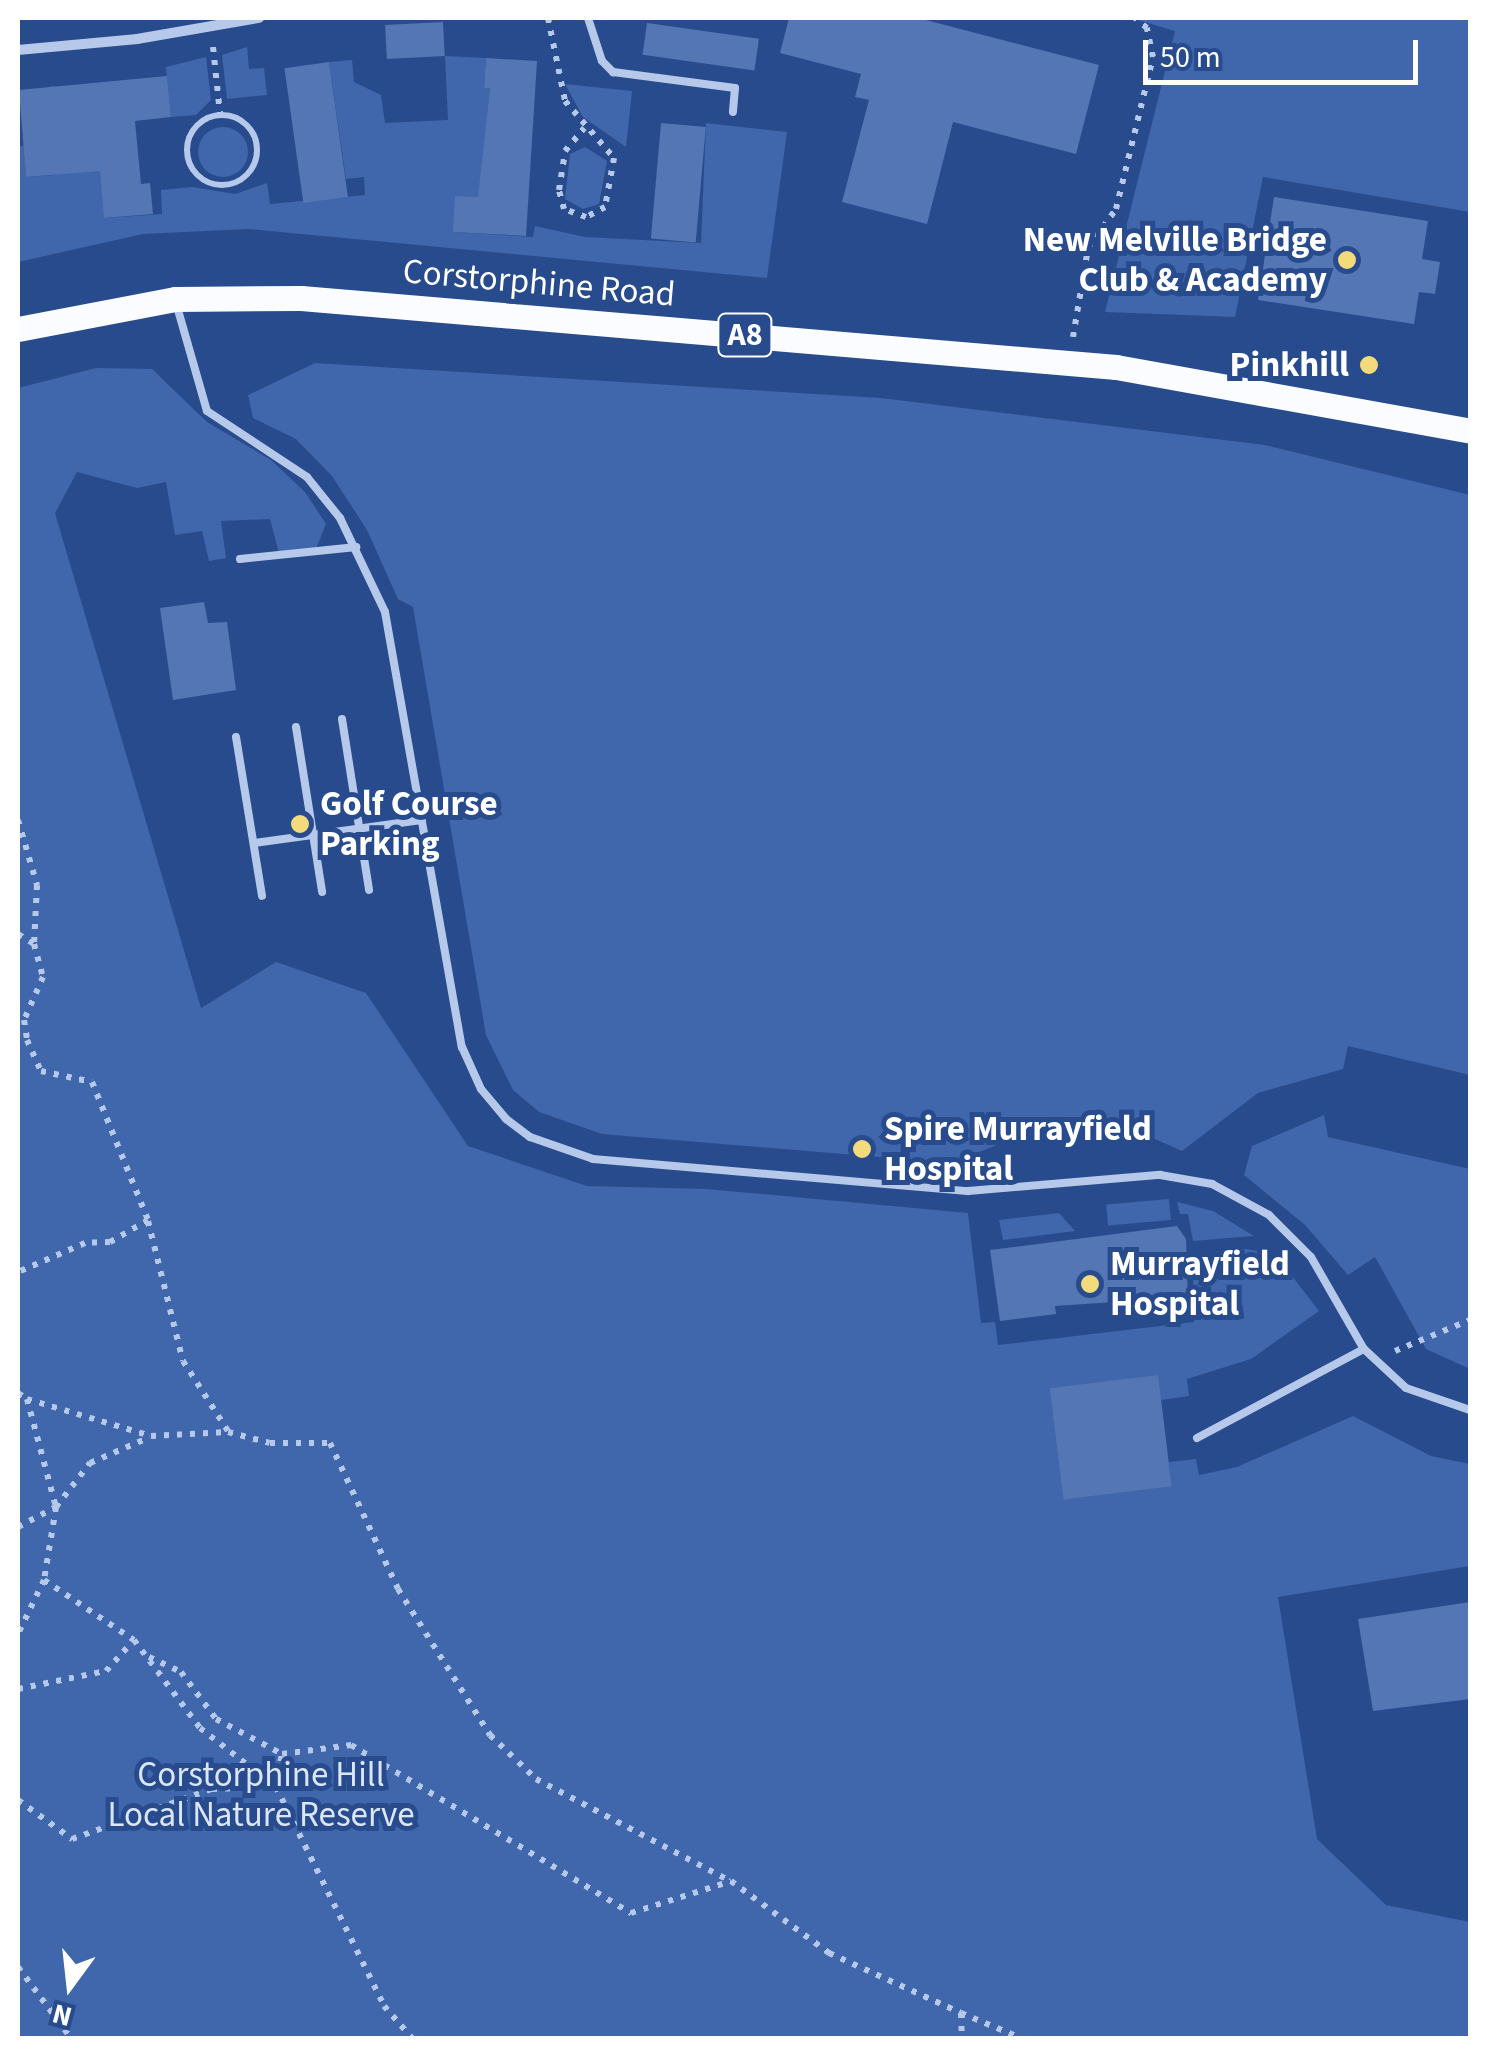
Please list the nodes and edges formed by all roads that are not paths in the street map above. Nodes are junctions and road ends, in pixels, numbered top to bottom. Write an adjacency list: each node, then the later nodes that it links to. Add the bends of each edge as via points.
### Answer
1 (259, 18): 3 (street)
2 (588, 18): 4 (lane, via 602,61 613,72 735,88)
3 (18, 50)
4 (733, 112)
5 (175, 299): 6 (main road, Corstorphine Road / A8); 7 (main road, Corstorphine Road / A8, via 301,298 1069,362); 8 (lane, via 206,411 307,477)
6 (18, 329)
7 (1470, 431)
8 (356, 548): 9 (lane); 13 (lane, via 385,612)
9 (240, 559)
10 (342, 719): 14 (lane)
11 (296, 727): 15 (lane)
12 (236, 737): 16 (lane)
13 (421, 820): 14 (lane); 20 (lane, via 462,1047 481,1088 530,1137 593,1159 968,1191 1160,1174 1212,1184 1269,1215 1311,1257)
14 (358, 829): 15 (lane); 17 (lane)
15 (313, 835): 16 (lane); 18 (lane)
16 (254, 843): 19 (lane)
17 (368, 890)
18 (322, 892)
19 (262, 896)
20 (1364, 1349): 21 (lane, via 1406,1388); 22 (lane)
21 (1470, 1410)
22 (1196, 1438)

